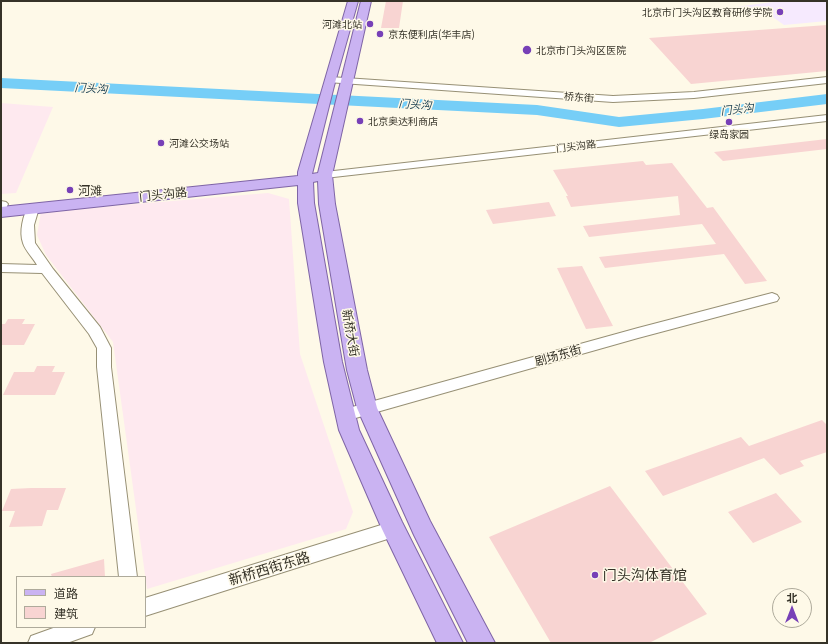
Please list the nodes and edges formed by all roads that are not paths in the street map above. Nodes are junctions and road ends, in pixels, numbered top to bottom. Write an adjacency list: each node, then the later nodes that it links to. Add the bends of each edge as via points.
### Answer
1 (353, 1): 3 (main road, 新桥大街)
2 (366, 1): 5 (main road, 新桥大街)
3 (330, 80): 5 (street, 桥东街); 8 (main road, 新桥大街)
4 (827, 80): 5 (street, 桥东街, via 687,96 613,99)
5 (347, 82): 7 (main road, 新桥大街)
6 (827, 118): 7 (street, 门头沟路)
7 (325, 175): 8 (main road, 门头沟路); 14 (main road, 新桥大街, via 327,204 357,370)
8 (305, 176): 9 (main road, 门头沟路); 10 (main road, 门头沟路); 15 (main road, 新桥大街, via 306,202 333,362)
9 (1, 207): 10 (main road, 门头沟路)
10 (33, 208): 12 (street, via 28,225 30,243)
11 (1, 268): 12 (street)
12 (45, 269): 17 (street, via 88,322 104,348)
13 (772, 298): 14 (street, 剧场东街)
14 (367, 408): 15 (street, 剧场东街); 22 (main road, 新桥大街, via 422,528)
15 (345, 414): 16 (main road, 新桥大街, via 349,430)
16 (394, 529): 18 (street, 新桥西街东路); 21 (main road, 新桥大街)
17 (128, 576)
18 (146, 606)
19 (81, 628): 20 (street)
20 (38, 643)
21 (450, 643)
22 (482, 643)

